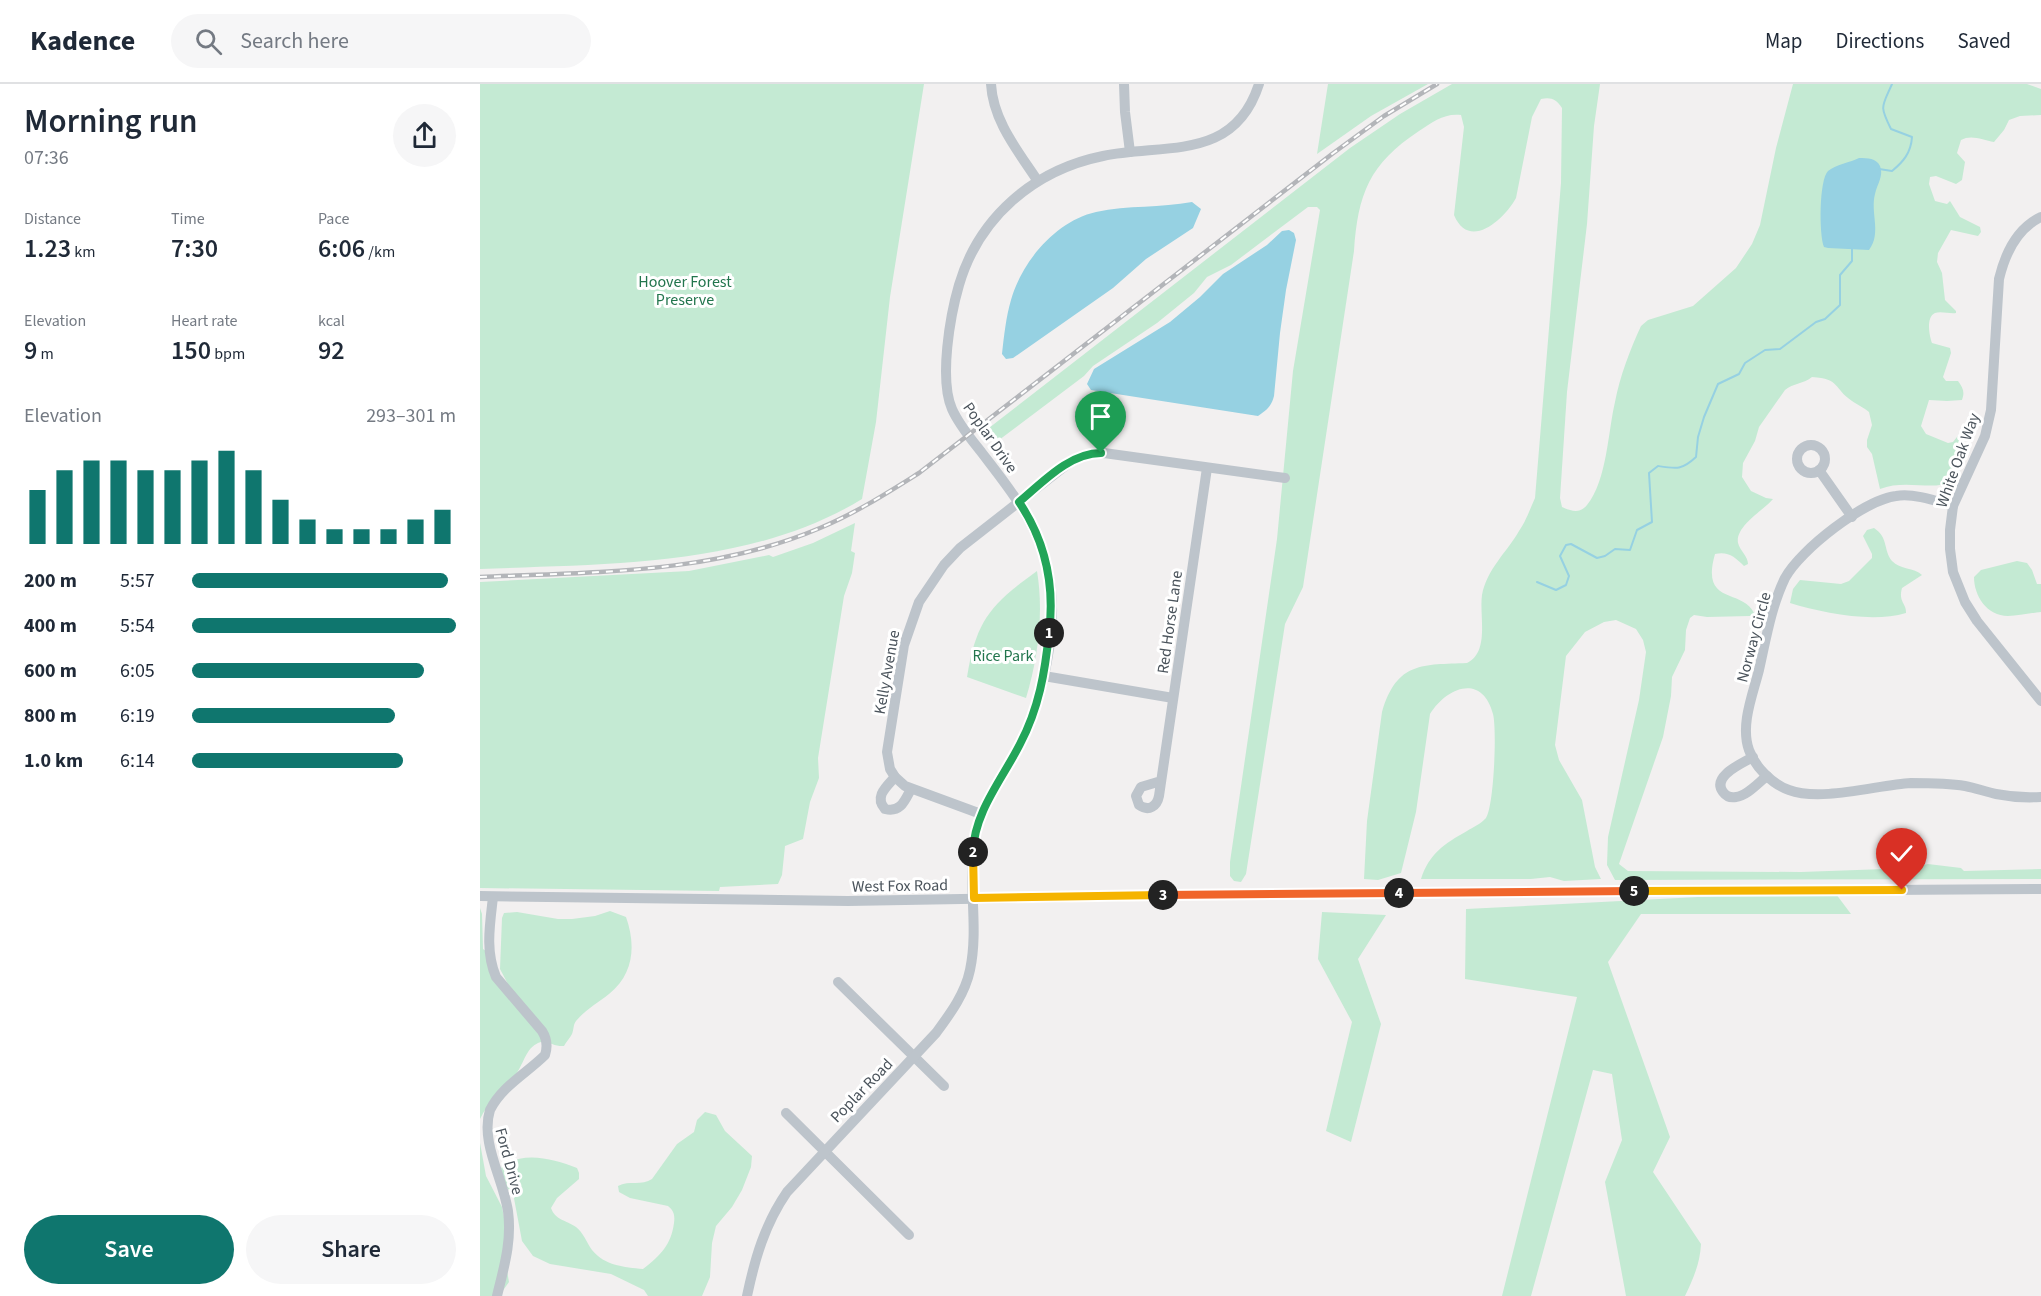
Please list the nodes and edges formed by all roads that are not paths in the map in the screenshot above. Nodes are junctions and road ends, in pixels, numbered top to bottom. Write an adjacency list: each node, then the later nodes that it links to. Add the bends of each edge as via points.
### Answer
1 (991, 84): 5 (street, via 1006,133)
2 (1124, 84): 4 (street)
3 (1258, 84): 4 (street, Poplar Drive, via 1240,120 1215,138 1184,148)
4 (1130, 152): 5 (street, Poplar Drive, via 1089,159)
5 (1037, 180): 10 (street, Poplar Drive, via 1003,207 970,255 958,288 945,369 947,393 958,422)
6 (2041, 217): 11 (street, White Oak Way, via 2014,241 2003,262 1991,410 1985,436)
7 (1207, 468): 9 (street, Kelly Avenue); 10 (street, Kelly Avenue, via 1091,453 1065,466); 14 (street, Red Horse Lane)
8 (1819, 470): 12 (street)
9 (1285, 478)
10 (1019, 502): 13 (street, Poplar Drive, via 1039,539 1049,576 1051,618); 18 (street, Kelly Avenue, via 960,548 919,602 904,645 888,752)
11 (1953, 506): 12 (street, Norway Circle, via 1896,496 1872,504); 15 (street, White Oak Way, via 1950,549 1962,597)
12 (1852, 517): 16 (street, Norway Circle, via 1801,556 1774,604 1746,728)
13 (1044, 676): 14 (street); 22 (street, Poplar Drive, via 1029,724)
14 (1173, 698): 19 (street, Red Horse Lane)
15 (2041, 700)
16 (1753, 757): 17 (street, Norway Circle); 17 (street, via 1724,776 1723,792 1738,797)
17 (1767, 776): 21 (street, Norway Circle, via 1789,790 1810,795 1938,783 2025,798)
18 (895, 777): 20 (street); 20 (street, via 880,798 885,809 900,808)
19 (1161, 781)
20 (911, 789): 22 (street)
21 (2041, 797)
22 (981, 814): 26 (street, Poplar Drive, via 973,846)
23 (2041, 889): 26 (street, West Fox Road)
24 (480, 896): 25 (street, West Fox Road)
25 (493, 897): 26 (street, West Fox Road, via 793,901); 33 (street, Ford Drive, via 489,942 492,968 542,1031 547,1048 545,1055 501,1094 485,1126 487,1145 508,1208 507,1256)
26 (974, 898): 28 (street, Poplar Road, via 969,972 956,1004)
27 (838, 982): 28 (street)
28 (913, 1058): 29 (street); 31 (street, Poplar Road)
29 (944, 1086)
30 (786, 1113): 31 (street)
31 (825, 1150): 32 (street); 34 (street, Poplar Road, via 773,1212 758,1250)
32 (909, 1235)
33 (497, 1296)
34 (747, 1296)

